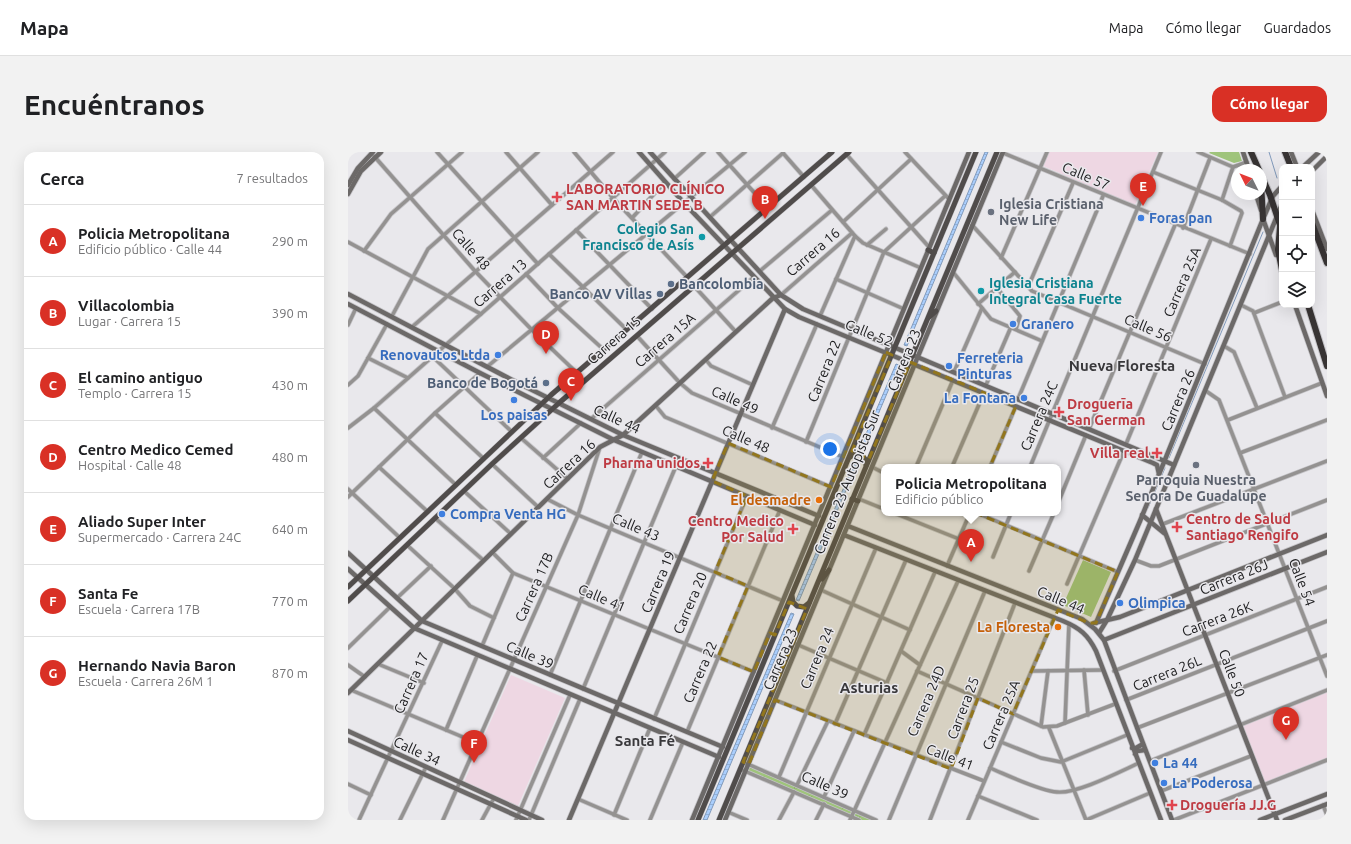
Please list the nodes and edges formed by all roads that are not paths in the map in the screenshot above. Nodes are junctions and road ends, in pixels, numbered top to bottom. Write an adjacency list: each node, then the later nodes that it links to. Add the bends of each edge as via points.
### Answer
1 (381, 152): 29 (street)
2 (437, 152): 36 (street)
3 (462, 152): 36 (street)
4 (506, 152): 46 (street)
5 (538, 152): 46 (street)
6 (574, 152): 50 (street)
7 (613, 152): 50 (street)
8 (639, 152): 37 (street, Calle 52)
9 (650, 152): 33 (street, Calle 52)
10 (665, 152): 33 (street, Carrera 13)
11 (704, 152): 54 (street)
12 (718, 152): 44 (street)
13 (745, 152): 44 (street)
14 (832, 152): 53 (main road, Carrera 15)
15 (905, 152): 34 (street)
16 (969, 152): 68 (street, Carrera 23)
17 (976, 152): 113 (main road, Carrera 23 Autopista Sur)
18 (1001, 152): 38 (street, Carrera 23); 48 (street, Calle 57); 49 (main road, Carrera 23 Autopista Sur)
19 (1047, 152): 48 (street)
20 (1161, 152): 51 (street, Carrera 24C)
21 (1198, 152): 30 (street)
22 (1243, 152): 35 (street)
23 (1251, 152): 40 (highway)
24 (1285, 152): 41 (highway)
25 (1291, 152): 42 (street)
26 (1319, 152): 43 (street)
27 (783, 153): 53 (street); 58 (street)
28 (848, 153): 59 (main road, Carrera 15); 62 (street)
29 (373, 154): 57 (street, via 358,168); 64 (street); 66 (street, Calle 48)
30 (1206, 154): 32 (street)
31 (1327, 156): 47 (street)
32 (1210, 158): 45 (street); 63 (street)
33 (656, 159): 37 (street, Carrera 13); 54 (street, Calle 52)
34 (912, 159): 62 (street, Carrera 16); 68 (street)
35 (1247, 162): 39 (street)
36 (448, 164): 66 (street); 74 (street)
37 (650, 164): 55 (street, Calle 52); 69 (street, Carrera 13)
38 (998, 164): 49 (main road); 88 (street, Carrera 23)
39 (1241, 164)
40 (1256, 164)
41 (1290, 164)
42 (1296, 164)
43 (1306, 164)
44 (729, 165): 58 (street); 67 (street)
45 (1231, 166)
46 (520, 168): 74 (street); 76 (street)
47 (1315, 168)
48 (1040, 169): 56 (street, Calle 57); 118 (street)
49 (990, 170): 135 (main road, Carrera 23 Autopista Sur)
50 (590, 172): 69 (street); 76 (street)
51 (1153, 172): 63 (street); 79 (street, Carrera 24C)
52 (1231, 173): 70 (street)
53 (804, 177): 77 (main road, Carrera 15)
54 (674, 179): 67 (street, Calle 52)
55 (665, 182): 75 (street, Calle 52); 84 (street)
56 (1073, 183): 65 (street, Calle 57); 138 (street)
57 (348, 185)
58 (747, 185): 77 (street); 82 (street)
59 (811, 185): 78 (street); 109 (main road, Carrera 15)
60 (1267, 189): 73 (highway)
61 (1279, 190): 73 (street, Carrera 26)
62 (878, 191): 86 (street, Carrera 16); 90 (street)
63 (1198, 191): 70 (street); 91 (street)
64 (348, 194)
65 (1103, 196): 79 (street, Calle 57); 147 (street)
66 (410, 197): 96 (street, Calle 48); 111 (street, via 391,214)
67 (691, 197): 75 (street); 82 (street, Calle 52)
68 (947, 197): 90 (street, Carrera 22); 110 (street, Carrera 23)
69 (613, 198): 84 (street); 93 (street, Carrera 13)
70 (1222, 200): 107 (street, via 1238,208 1242,213)
71 (1258, 200): 85 (street)
72 (1262, 200): 85 (highway)
73 (1272, 200): 81 (highway); 85 (street, Carrera 26)
74 (481, 201): 96 (street); 100 (street)
75 (684, 203): 97 (street); 105 (street, Calle 52)
76 (552, 205): 100 (street)
77 (768, 208): 102 (main road, Carrera 15)
78 (832, 210): 86 (street); 127 (street)
79 (1137, 210): 89 (street, Calle 57); 167 (street, Carrera 24C)
80 (1279, 211): 81 (street, Carrera 26)
81 (1277, 215): 87 (highway); 98 (street, Carrera 26)
82 (710, 217): 102 (street, Calle 52)
83 (1315, 217): 108 (street)
84 (632, 218): 97 (street)
85 (1263, 219): 98 (street); 116 (street, Carrera 26)
86 (843, 222): 95 (street)
87 (1279, 222)
88 (972, 225): 118 (street, Calle 56); 128 (street, Carrera 23)
89 (1175, 225): 91 (street, Calle 57); 178 (street)
90 (912, 226): 110 (street); 112 (street, Carrera 22)
91 (1183, 228): 101 (street, Calle 57)
92 (886, 229): 106 (street)
93 (576, 230): 114 (street, Carrera 13); 122 (street)
94 (1315, 231): 120 (highway)
95 (852, 233): 99 (street); 143 (street, Carrera 16)
96 (444, 234): 125 (street, Calle 48); 131 (street, via 428,249)
97 (647, 234): 122 (street); 132 (street)
98 (1270, 234): 119 (street); 151 (street, Carrera 26)
99 (855, 236): 106 (street); 134 (street)
100 (514, 238): 121 (street); 125 (street)
101 (1211, 239): 107 (street, Calle 57); 185 (street, Carrera 25A)
102 (732, 240): 105 (main road, Carrera 15); 109 (street, Calle 52)
103 (348, 242): 111 (street)
104 (1279, 243): 117 (highway)
105 (725, 245): 115 (street, Calle 52); 132 (main road, Carrera 15)
106 (867, 245): 112 (street)
107 (1230, 246): 116 (street, Calle 57)
108 (1327, 247)
109 (739, 248): 115 (main road, Carrera 15); 123 (street, Calle 52)
110 (929, 248): 113 (main road); 124 (street, Carrera 23)
111 (364, 251): 131 (street)
112 (884, 252): 124 (street); 141 (street, Carrera 22)
113 (934, 253): 183 (main road, Carrera 23 Autopista Sur)
114 (549, 254): 121 (street, Carrera 13); 136 (street)
115 (733, 254): 126 (street, Calle 52); 137 (main road, Carrera 15)
116 (1250, 254): 195 (street, Carrera 26)
117 (1279, 255)
118 (1001, 258): 129 (street, Calle 56)
119 (1279, 261)
120 (1327, 263)
121 (538, 264): 130 (street, Carrera 13)
122 (609, 265): 136 (street); 154 (street)
123 (755, 265): 126 (street); 127 (street, Calle 52)
124 (921, 268): 159 (street, Carrera 23)
125 (475, 271): 144 (street); 145 (street, Calle 48)
126 (749, 271): 133 (street, Calle 52)
127 (760, 271): 143 (street, Calle 52)
128 (953, 272): 139 (street, Carrera 23); 150 (street)
129 (1015, 272): 138 (street, Calle 56); 140 (street)
130 (526, 274): 145 (street, Carrera 13); 153 (street)
131 (412, 277): 144 (street); 164 (street)
132 (687, 277): 154 (main road, Carrera 15)
133 (754, 277): 146 (street, Calle 52); 160 (street, Carrera 15A)
134 (836, 279): 141 (street); 165 (street)
135 (944, 279): 139 (main road); 166 (main road, Carrera 23 Autopista Sur)
136 (583, 287): 153 (street); 174 (street)
137 (695, 287): 160 (street); 179 (main road, Carrera 15)
138 (1028, 287): 147 (street, Calle 56)
139 (946, 288): 161 (street, Carrera 23)
140 (997, 288): 150 (street); 176 (street, via 1020,316)
141 (867, 293): 159 (street); 175 (street, Carrera 22)
142 (348, 294): 164 (street, Calle 44)
143 (782, 295): 146 (street, Carrera 16); 165 (street, Calle 52, via 803,309)
144 (447, 296): 163 (street); 171 (street)
145 (500, 297): 163 (street, Carrera 13); 173 (street, Calle 48)
146 (773, 298): 158 (street, Calle 52); 177 (street, Carrera 16)
147 (1058, 303): 167 (street, Calle 56); 181 (street)
148 (1279, 303): 162 (street)
149 (348, 304): 152 (street, Calle 44)
150 (978, 304): 155 (street)
151 (1241, 305): 162 (street); 184 (street, Carrera 26)
152 (356, 308): 168 (street, Calle 44); 170 (street)
153 (558, 308): 173 (street); 187 (street)
154 (652, 308): 174 (main road, Carrera 15)
155 (982, 308): 172 (street, via 991,319); 198 (street)
156 (1296, 308): 204 (street)
157 (1309, 308): 197 (highway)
158 (785, 309): 169 (street, Calle 52); 206 (street, Carrera 19)
159 (904, 309): 183 (street, Carrera 23)
160 (716, 310): 177 (street); 192 (street, Carrera 15A)
161 (936, 311): 166 (main road); 190 (street, Carrera 23)
162 (1254, 313): 212 (street)
163 (481, 314): 182 (street, Carrera 13)
164 (392, 316): 171 (street, Calle 44)
165 (820, 316): 175 (street, Calle 52)
166 (928, 317): 190 (main road, Carrera 23 Autopista Sur)
167 (1092, 317): 178 (street, Calle 56); 223 (street, Carrera 24C)
168 (386, 324): 186 (street, Calle 44); 191 (street)
169 (818, 324): 180 (street, Calle 52); 231 (street)
170 (348, 325)
171 (412, 326): 182 (street, Calle 44)
172 (1011, 328): 176 (street); 208 (street)
173 (532, 330): 196 (street); 200 (street, Calle 48)
174 (627, 330): 187 (main road, Carrera 15)
175 (852, 330): 180 (street, Carrera 22); 183 (street, Calle 52)
176 (1016, 330): 181 (street)
177 (736, 332): 193 (street, Carrera 16)
178 (1130, 332): 185 (street, Calle 56); 232 (street)
179 (637, 336): 192 (street, Calle 49); 215 (main road, Carrera 15)
180 (849, 337): 188 (street, Calle 52); 239 (street, Carrera 22)
181 (1042, 341): 214 (street)
182 (447, 344): 186 (street, Carrera 13); 196 (street, Calle 44)
183 (892, 346): 188 (main road, Carrera 23 Autopista Sur); 190 (street, Calle 52)
184 (1224, 346): 209 (street, Carrera 26); 220 (street, via 1234,352)
185 (1166, 348): 195 (street, Calle 56); 241 (street, Carrera 25A)
186 (439, 350): 189 (street, Carrera 13); 199 (street, Calle 44)
187 (604, 350): 200 (main road, Carrera 15)
188 (889, 353): 194 (street, Calle 52); 248 (main road, Carrera 23 Autopista Sur)
189 (432, 356): 201 (street, Carrera 13); 207 (street)
190 (915, 356): 194 (main road, Carrera 23 Autopista Sur); 198 (street, Calle 52)
191 (368, 358): 201 (street); 205 (street, via 358,376)
192 (659, 360): 203 (street, Calle 49); 225 (street, Carrera 15A)
193 (706, 360): 203 (street, Carrera 16); 206 (street, via 711,366)
194 (912, 363): 202 (street, Calle 52); 259 (street, Carrera 23); 260 (main road, Carrera 23 Autopista Sur)
195 (1205, 364): 249 (street, Carrera 26)
196 (488, 366): 213 (street, Calle 44)
197 (1327, 366)
198 (954, 372): 208 (street, Calle 52)
199 (480, 373): 207 (street); 216 (street, Calle 44)
200 (577, 373): 213 (main road, Carrera 15)
201 (408, 378): 219 (street, Carrera 13)
202 (953, 380): 210 (street, Calle 52); 252 (street)
203 (680, 383): 217 (street, Carrera 16); 224 (street, Calle 49, via 692,393)
204 (1322, 383): 211 (street); 212 (street)
205 (348, 384)
206 (753, 385): 224 (street, Carrera 19)
207 (464, 386): 222 (street); 233 (street)
208 (986, 386): 214 (street, Calle 52)
209 (1206, 391): 227 (street, Calle 54, via 1218,398); 256 (street, Carrera 26)
210 (984, 393): 218 (street, Calle 52); 253 (street)
211 (1327, 396)
212 (1285, 397): 220 (street)
213 (548, 398): 215 (street, Calle 44); 216 (main road, Carrera 15)
214 (1018, 399): 223 (street, Calle 52)
215 (559, 403): 221 (main road, Carrera 15); 225 (street, Calle 44)
216 (542, 404): 221 (street, Calle 44); 233 (main road, Carrera 15)
217 (656, 406): 234 (street, Carrera 16); 240 (street, Calle 48, via 665,417)
218 (1016, 406): 226 (street, Calle 52); 254 (street)
219 (374, 408): 230 (street, Carrera 13); 237 (street)
220 (1257, 408): 227 (street)
221 (552, 409): 229 (street, Calle 44); 236 (main road, Carrera 15)
222 (435, 413): 237 (street); 247 (street)
223 (1052, 413): 226 (street, Carrera 24C); 232 (street, Calle 52)
224 (741, 414): 231 (street, Calle 49); 240 (street, Carrera 19)
225 (591, 419): 234 (street, Calle 44)
226 (1050, 420): 235 (street, Calle 52); 255 (street, Carrera 24C)
227 (1228, 420): 245 (street, Calle 54)
228 (1327, 420): 245 (street)
229 (580, 423): 238 (street, Calle 44); 246 (street)
230 (348, 428)
231 (772, 428): 239 (street, Calle 49)
232 (1089, 428): 241 (street, Calle 52)
233 (512, 432): 247 (main road, Carrera 15)
234 (623, 435): 238 (street, Carrera 16); 262 (street, Calle 44)
235 (1086, 435): 243 (street, Calle 52); 272 (street)
236 (521, 438): 246 (street); 251 (main road, Carrera 15)
237 (407, 440): 258 (street); 266 (street)
238 (614, 440): 242 (street, Carrera 16); 244 (street, Calle 44)
239 (806, 442): 248 (street, Calle 49)
240 (728, 444): 262 (street, Carrera 19); 267 (street, Calle 48)
241 (1126, 444): 249 (street, Calle 52)
242 (600, 447): 264 (street, Carrera 16); 285 (street, Carrera 17B)
243 (1124, 451): 263 (street, Calle 52, via 1157,465); 319 (street)
244 (642, 452): 257 (street, Calle 44); 300 (street)
245 (1240, 453): 269 (street, Calle 54)
246 (543, 458): 264 (street)
247 (484, 459): 266 (main road, Carrera 15)
248 (845, 459): 260 (main road, via 861,454 865,460); 267 (street, Carrera 23); 276 (main road, Carrera 23 Autopista Sur)
249 (1164, 460): 256 (street, Calle 52); 263 (street, Carrera 26)
250 (1327, 461): 269 (street)
251 (492, 464): 270 (main road, Carrera 15); 280 (street)
252 (917, 464)
253 (953, 464)
254 (991, 464)
255 (1031, 464)
256 (1174, 464): 282 (street, Carrera 26)
257 (676, 466): 265 (street, Calle 44); 308 (street)
258 (379, 467): 271 (street); 284 (street)
259 (872, 467): 261 (street); 278 (street, Carrera 23)
260 (865, 468): 277 (main road, Carrera 23 Autopista Sur)
261 (881, 471)
262 (716, 473): 265 (street, Carrera 19); 287 (street, Calle 44)
263 (1158, 474): 286 (street, Carrera 26)
264 (568, 479): 275 (street, Carrera 16)
265 (712, 482): 273 (street, Calle 44); 321 (street, Carrera 19)
266 (456, 485): 284 (main road, Carrera 15)
267 (831, 487): 276 (street, Carrera 23)
268 (348, 489): 271 (street)
269 (1254, 489): 295 (street); 296 (street, Calle 54)
270 (464, 491): 293 (main road, Carrera 15); 301 (street)
271 (352, 493): 274 (street); 305 (street)
272 (1061, 495)
273 (747, 496): 283 (street, Calle 44); 334 (street, Carrera 20)
274 (348, 497)
275 (547, 499): 280 (street, Carrera 16); 285 (street, Calle 43)
276 (829, 499): 287 (street, Carrera 23); 311 (main road, Carrera 23 Autopista Sur)
277 (852, 499): 278 (main road); 314 (main road, Carrera 23 Autopista Sur)
278 (858, 500): 281 (street); 299 (street, Carrera 23)
279 (1327, 500): 296 (street)
280 (538, 507): 301 (street, Carrera 16)
281 (881, 508)
282 (1156, 509): 294 (street, Carrera 26); 295 (street, Calle 50)
283 (780, 510): 297 (street, Calle 44); 344 (street, Carrera 22)
284 (428, 512): 305 (main road, Carrera 15)
285 (578, 514): 300 (street, Calle 43); 346 (street, Carrera 17B)
286 (1142, 515): 294 (street, Calle 50); 336 (street, Carrera 26)
287 (819, 516): 297 (street, Carrera 23)
288 (902, 516): 306 (street)
289 (969, 516): 306 (street)
290 (984, 516): 298 (street)
291 (1010, 516): 298 (street)
292 (1053, 516): 307 (street)
293 (435, 518): 310 (main road, Carrera 15); 323 (street)
294 (1151, 521): 302 (street, Calle 50); 325 (street, Carrera 26)
295 (1163, 524): 302 (street, Calle 50)
296 (1268, 524): 318 (street, Calle 54); 322 (street)
297 (815, 525): 311 (street, Carrera 23)
298 (1006, 525): 307 (street); 320 (street)
299 (848, 526): 303 (street, Carrera 23); 309 (street, Calle 44)
300 (610, 528): 308 (street, Calle 43); 357 (street)
301 (511, 534): 313 (street, Carrera 16)
302 (1166, 534): 322 (street, Calle 50)
303 (844, 535): 312 (street, Calle 44); 326 (street, Carrera 23)
304 (1327, 535): 318 (street, Carrera 26J)
305 (400, 538): 331 (main road, Carrera 15)
306 (959, 539): 328 (street)
307 (1042, 540): 319 (street); 333 (street)
308 (644, 542): 321 (street, Calle 43); 364 (street)
309 (890, 542): 315 (street); 328 (street, Calle 44)
310 (407, 545): 327 (street); 338 (main road, Carrera 15)
311 (808, 548): 351 (main road, Carrera 23 Autopista Sur); 358 (street, Carrera 23)
312 (876, 548): 315 (street, Calle 44); 360 (street, Carrera 24)
313 (492, 552): 323 (street, Carrera 16); 337 (street, Calle 41)
314 (831, 552): 326 (main road); 341 (main road, Carrera 23 Autopista Sur)
315 (886, 552): 324 (street, Calle 44)
316 (1327, 552): 329 (street, Carrera 26J)
317 (348, 553): 331 (street, Calle 39)
318 (1280, 554): 329 (street, Calle 54); 350 (street, Carrera 26J)
319 (1079, 556): 336 (street); 342 (street)
320 (993, 557)
321 (680, 558): 334 (street, Calle 43); 377 (street, Carrera 19)
322 (1176, 559): 325 (street, via 1156,566); 350 (street, Calle 50)
323 (483, 560): 348 (street, Carrera 16)
324 (906, 560): 335 (street, Calle 44); 366 (street)
325 (1135, 560): 369 (street, Carrera 26)
326 (832, 563): 332 (street, Carrera 23)
327 (431, 566): 348 (street); 353 (street)
328 (947, 566): 362 (street, Calle 44)
329 (1285, 569): 355 (street, Calle 54); 361 (street, Carrera 26J)
330 (348, 570): 339 (street, Calle 39)
331 (366, 570): 338 (street, Calle 39); 339 (main road, Carrera 15)
332 (829, 570): 341 (main road); 349 (street, Carrera 23)
333 (1029, 571)
334 (715, 572): 344 (street, Calle 43); 384 (street, Carrera 20)
335 (935, 572): 340 (street, Calle 44); 378 (street)
336 (1118, 572): 372 (street, Carrera 26)
337 (513, 573): 346 (street, Calle 41); 367 (street)
338 (374, 576): 343 (main road, Carrera 15); 353 (street, Calle 39)
339 (357, 578): 343 (street, Calle 39); 345 (main road, Carrera 15)
340 (958, 581): 352 (street, Calle 44); 397 (street)
341 (819, 582): 354 (main road, Carrera 23 Autopista Sur)
342 (1066, 584)
343 (365, 585): 356 (main road, Carrera 15); 363 (street, Calle 39)
344 (748, 586): 358 (street, Calle 43); 391 (street, Carrera 22)
345 (348, 587)
346 (546, 587): 357 (street, Calle 41); 394 (street, Carrera 17B)
347 (1327, 587): 355 (street, Carrera 26K)
348 (454, 588): 367 (street, via 470,606); 370 (street, Carrera 16)
349 (821, 590): 360 (street); 385 (street, Carrera 23)
350 (1188, 590): 361 (street, Calle 50); 369 (street, Carrera 26J)
351 (793, 591): 354 (main road, via 793,602 797,606 804,607); 379 (main road, Carrera 23 Autopista Sur)
352 (984, 591): 359 (street, Calle 44); 414 (street, Carrera 24D)
353 (397, 598): 370 (street, Calle 39)
354 (812, 599): 385 (main road, Carrera 23 Autopista Sur)
355 (1297, 599): 376 (street, Calle 54); 381 (street, Carrera 26K)
356 (348, 601)
357 (581, 601): 364 (street, Calle 41); 409 (street)
358 (783, 601): 379 (street, Carrera 23)
359 (1015, 603): 365 (street, Calle 44); 420 (street, Carrera 25)
360 (852, 604): 366 (street); 392 (street, Carrera 24)
361 (1194, 605): 381 (street, Calle 50); 382 (street, Carrera 26J)
362 (1049, 606): 365 (street); 374 (street, Calle 44)
363 (390, 607): 375 (street, Calle 39); 387 (street)
364 (614, 615): 377 (street, Calle 41); 415 (street)
365 (1045, 615): 368 (street, Calle 44)
366 (882, 617): 378 (street); 403 (street)
367 (494, 618): 386 (street)
368 (1054, 618): 373 (street, Calle 44); 405 (street, Carrera 25A)
369 (1107, 620): 372 (street, Carrera 26J); 380 (street, Carrera 26)
370 (422, 621): 375 (street, Carrera 16); 386 (street, Calle 39)
371 (1327, 621): 376 (street, Carrera 26L)
372 (1096, 623): 374 (street, Carrera 26J)
373 (1069, 624): 400 (street); 402 (street, Calle 44, via 1089,639)
374 (1089, 624): 380 (street, Calle 44)
375 (414, 628): 383 (street, Calle 39); 395 (street, Carrera 16)
376 (1308, 628): 393 (street, Calle 54); 398 (street, Carrera 26L)
377 (650, 630): 384 (street, Calle 41); 424 (street, Carrera 19)
378 (910, 630): 388 (street)
379 (772, 634): 408 (street, Carrera 23); 511 (main road, Carrera 23 Autopista Sur)
380 (1099, 634): 382 (street, Calle 44)
381 (1205, 635): 398 (street, Calle 50); 407 (street, Carrera 26K)
382 (1104, 640): 407 (street, Calle 44)
383 (442, 641): 390 (street, Calle 39); 412 (street, Carrera 17)
384 (685, 644): 391 (street, Calle 41); 431 (street, Carrera 20)
385 (796, 644): 392 (street); 422 (street, Carrera 23); 463 (main road, Carrera 23 Autopista Sur)
386 (482, 646): 394 (street, Calle 39)
387 (348, 648)
388 (901, 651): 397 (street); 413 (street)
389 (1327, 655): 393 (street)
390 (477, 656): 399 (street, Calle 39); 440 (street)
391 (718, 657): 408 (street, Calle 41); 443 (street, Carrera 22)
392 (830, 658): 403 (street); 427 (street, Carrera 24)
393 (1320, 658): 410 (street, Calle 54); 418 (street)
394 (514, 660): 399 (street, Carrera 17B); 409 (street, Calle 39)
395 (378, 664): 411 (street, Carrera 16); 412 (street)
396 (348, 665): 411 (street)
397 (920, 665): 404 (street)
398 (1216, 665): 418 (street, Calle 50); 423 (street, Carrera 26L)
399 (510, 670): 419 (street, Calle 39); 449 (street, Carrera 17B)
400 (1067, 670): 401 (street); 406 (street); 433 (street)
401 (1084, 670): 402 (street); 430 (street)
402 (1103, 670): 425 (street, Calle 44)
403 (858, 671): 413 (street); 434 (street)
404 (917, 671): 414 (street); 450 (street)
405 (1032, 671): 406 (street); 428 (street, Carrera 25A)
406 (1048, 671): 436 (street)
407 (1114, 671): 423 (street, Calle 44)
408 (754, 672): 452 (street, Carrera 23)
409 (550, 675): 415 (street, Calle 39)
410 (1327, 676)
411 (365, 677): 417 (street, Carrera 16)
412 (424, 683): 429 (street, Carrera 17)
413 (887, 683): 444 (street)
414 (946, 684): 420 (street); 457 (street, Carrera 24D)
415 (583, 689): 424 (street, Calle 39)
416 (1327, 690): 435 (street)
417 (349, 692): 429 (street)
418 (1228, 694): 435 (street, Calle 50); 439 (street)
419 (570, 695): 421 (street, Calle 39); 494 (street)
420 (978, 698): 428 (street); 470 (street, Carrera 25)
421 (580, 699): 426 (street, Calle 39); 500 (street)
422 (775, 700): 427 (street, Calle 41); 466 (street, Carrera 23)
423 (1126, 700): 439 (street, Calle 44)
424 (618, 704): 426 (street, Carrera 19); 431 (street, Calle 39)
425 (1115, 704): 430 (street); 445 (street, Calle 44)
426 (615, 712): 437 (street, Calle 39); 489 (street, Carrera 19)
427 (806, 712): 432 (street, Calle 41); 473 (street, Carrera 24)
428 (1013, 714): 436 (street); 448 (street, Carrera 25A)
429 (409, 715): 440 (street); 455 (street, Carrera 17)
430 (1088, 715): 433 (street)
431 (654, 718): 443 (street, Calle 39)
432 (828, 721): 434 (street, Calle 41); 477 (street)
433 (1065, 723): 438 (street)
434 (835, 724): 442 (street, Calle 41)
435 (1240, 725): 458 (street, Calle 50); 462 (street)
436 (1041, 726): 438 (street)
437 (650, 728): 447 (street, Calle 39); 496 (street)
438 (1049, 728): 464 (street)
439 (1137, 728): 451 (street, Calle 44)
440 (446, 730): 449 (street)
441 (348, 731): 455 (street, Calle 34)
442 (854, 731): 444 (street, Calle 41); 487 (street)
443 (687, 732): 452 (street, Calle 39)
444 (864, 735): 450 (street, Calle 41)
445 (1127, 735): 453 (street, Calle 44); 464 (street)
446 (348, 740): 460 (street, Calle 34)
447 (683, 742): 459 (street, Calle 39); 509 (street)
448 (1001, 742): 464 (street, via 1041,758); 468 (street, Carrera 25A)
449 (477, 743): 475 (street, Carrera 17B)
450 (885, 743): 457 (street, Calle 41); 493 (street)
451 (1143, 744): 453 (street); 454 (street, Calle 44)
452 (722, 747): 459 (street, Carrera 23)
453 (1132, 748): 456 (street, Calle 44)
454 (1145, 750): 456 (street, via 1137,751); 462 (street, Calle 44)
455 (392, 752): 460 (street, Carrera 17); 467 (street, Calle 34)
456 (1135, 754): 465 (street, Calle 44)
457 (916, 755): 470 (street, Calle 41); 519 (street, Carrera 24D)
458 (1251, 756): 478 (street, Calle 50); 481 (street)
459 (718, 757): 510 (street, Carrera 23)
460 (389, 758): 472 (street, Calle 34); 485 (street, Carrera 17)
461 (1327, 760): 478 (street)
462 (1150, 761): 481 (street, Calle 44)
463 (743, 762): 466 (street, Calle 39); 469 (main road, Carrera 23 Autopista Sur)
464 (1061, 762): 480 (street)
465 (1139, 763): 480 (street); 483 (street, Calle 44)
466 (749, 764): 471 (street, Carrera 23); 473 (street, Calle 39)
467 (426, 767): 472 (street); 475 (street, Calle 34)
468 (990, 768): 474 (street, Carrera 25A); 480 (street, via 1054,792)
469 (740, 769): 471 (street, Calle 39); 512 (main road, Carrera 23 Autopista Sur)
470 (951, 769): 474 (street, Calle 41); 520 (street, Carrera 25)
471 (745, 772): 482 (street, Calle 39); 495 (street, Carrera 23)
472 (423, 774): 479 (street, Calle 34); 503 (street)
473 (779, 777): 477 (street, Calle 39)
474 (984, 781): 486 (street, Carrera 25A)
475 (460, 783): 479 (street, Carrera 17B); 488 (street, Calle 34)
476 (348, 784): 485 (street)
477 (797, 785): 487 (street, Calle 39)
478 (1263, 785): 497 (street, Calle 50); 525 (street)
479 (457, 789): 490 (street, Calle 34); 504 (street, Carrera 17B)
480 (1073, 790): 523 (street)
481 (1161, 791): 525 (street, Calle 44)
482 (794, 792): 491 (street, Calle 39); 515 (street)
483 (1150, 794): 523 (street); 524 (street, Calle 44)
484 (1327, 794): 497 (street)
485 (371, 795): 502 (street, Carrera 17)
486 (978, 796): 521 (street, Carrera 25A); 522 (street)
487 (824, 797): 493 (street, Calle 39)
488 (494, 798): 490 (street); 494 (street, Calle 34)
489 (578, 799): 496 (street); 507 (street, Carrera 19)
490 (491, 804): 499 (street, Calle 34); 505 (street)
491 (824, 804): 501 (street, Calle 39); 516 (street)
492 (1325, 804): 498 (street); 528 (street)
493 (855, 810): 501 (street); 518 (street, Calle 39)
494 (521, 811): 499 (street); 500 (street, Calle 34)
495 (728, 812): 513 (street, Carrera 23); 514 (street)
496 (614, 814): 508 (street)
497 (1275, 814): 526 (street); 527 (street, Calle 50)
498 (1327, 815)
499 (517, 818): 500 (street, Calle 34)
500 (529, 818): 506 (street, Calle 34)
501 (851, 818): 517 (street, Calle 39)
502 (360, 820)
503 (400, 820)
504 (443, 820)
505 (482, 820)
506 (542, 820)
507 (569, 820)
508 (627, 820)
509 (650, 820)
510 (692, 820)
511 (698, 820)
512 (719, 820)
513 (725, 820)
514 (747, 820)
515 (779, 820)
516 (816, 820)
517 (859, 820)
518 (876, 820)
519 (889, 820)
520 (930, 820)
521 (968, 820)
522 (1038, 820)
523 (1086, 820)
524 (1161, 820)
525 (1173, 820)
526 (1260, 820)
527 (1277, 820)
528 (1285, 820)

